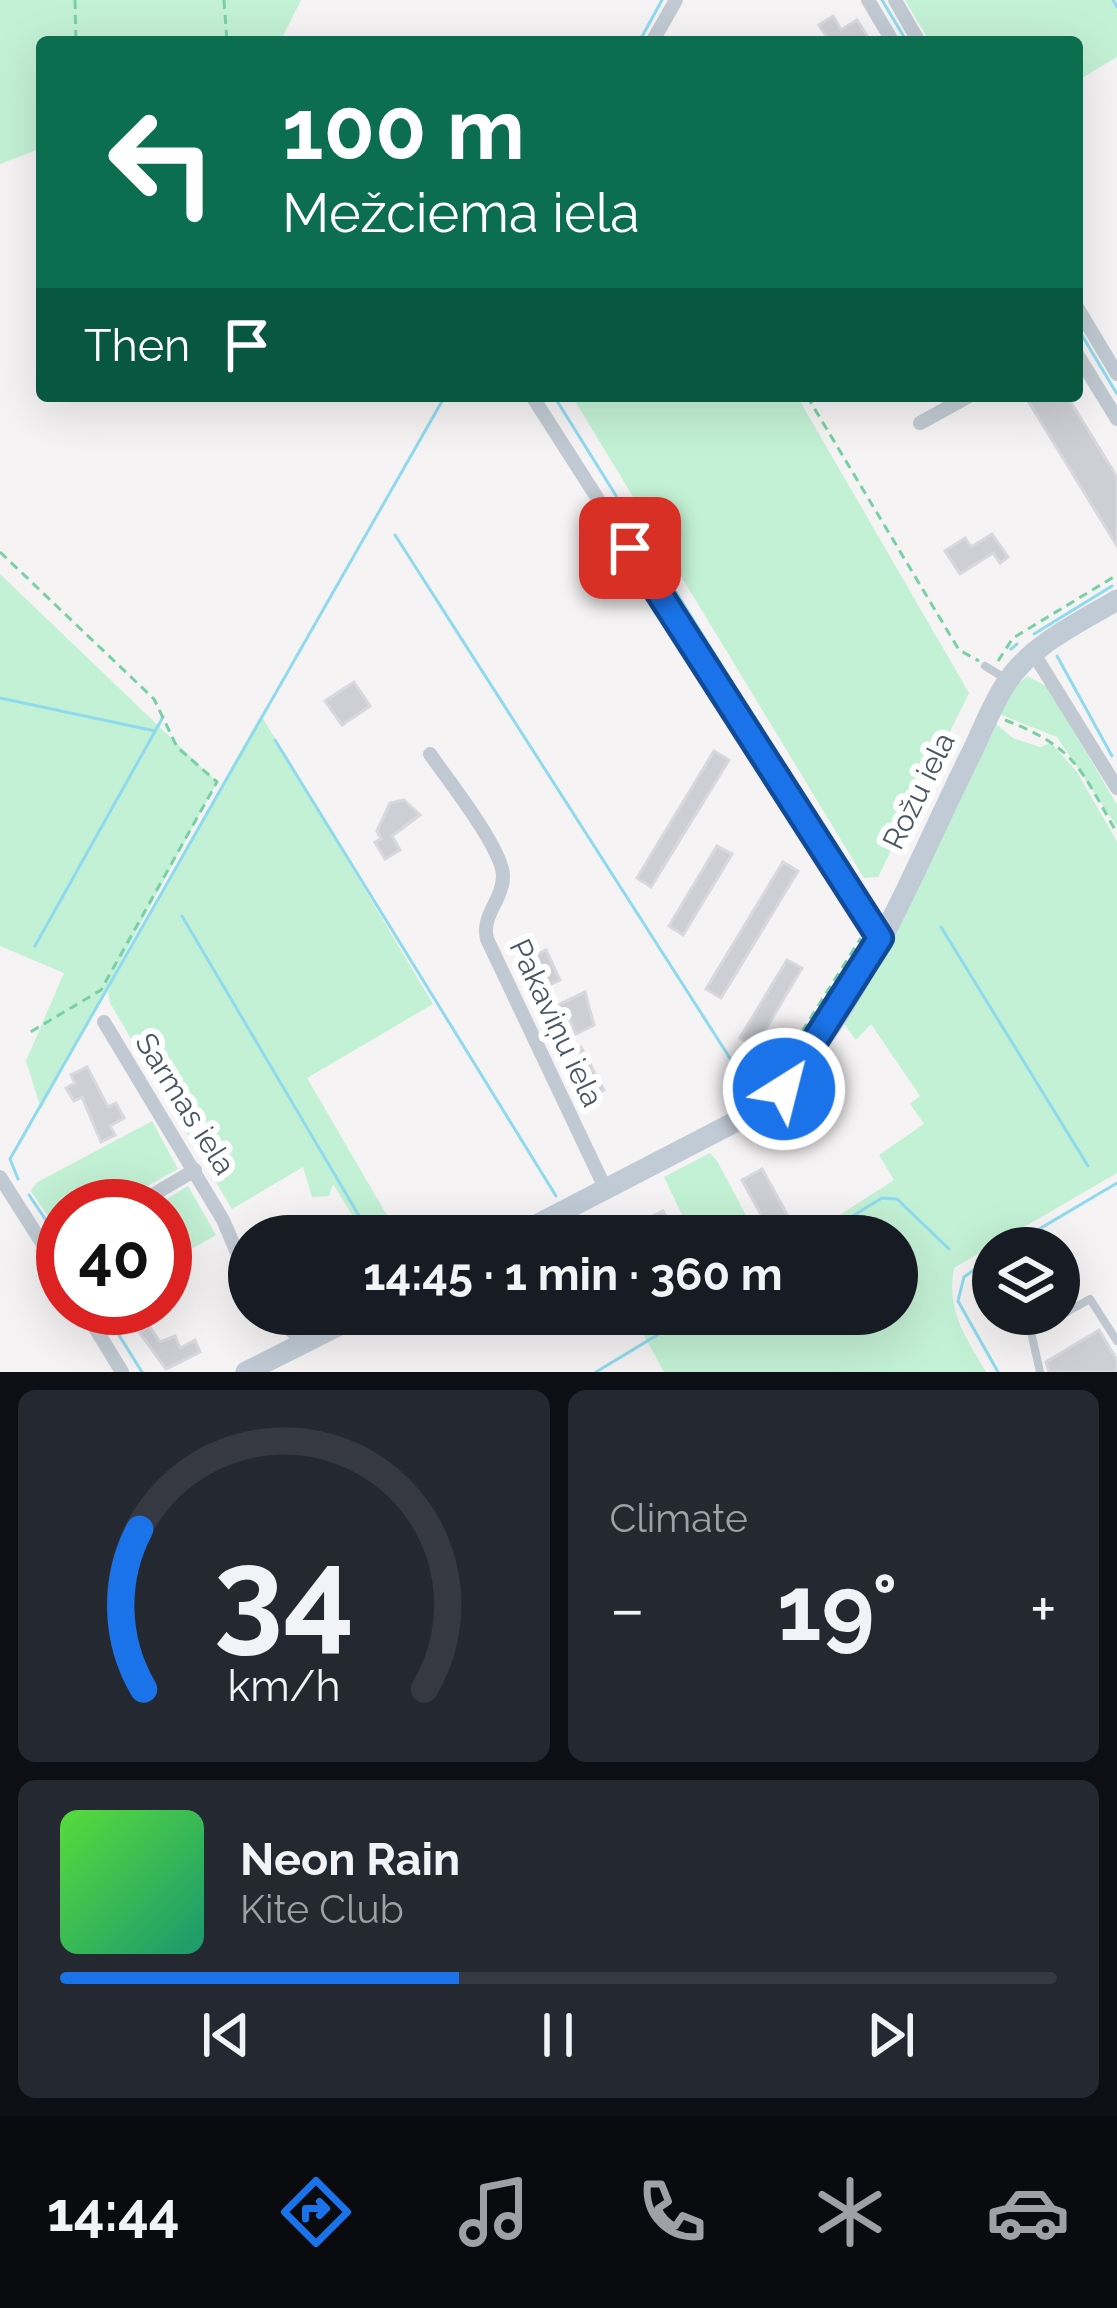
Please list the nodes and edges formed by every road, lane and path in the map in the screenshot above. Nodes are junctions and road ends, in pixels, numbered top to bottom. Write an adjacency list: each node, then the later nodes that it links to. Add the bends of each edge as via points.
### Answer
1 (75, 0): 6 (path)
2 (224, 0): 7 (path)
3 (676, 0): 8 (street)
4 (868, 0): 9 (street)
5 (895, 0): 10 (street)
6 (76, 36)
7 (226, 36)
8 (655, 36)
9 (889, 36)
10 (916, 36)
11 (1083, 318): 13 (street)
12 (1083, 364): 17 (street)
13 (1117, 374)
14 (536, 402): 28 (street)
15 (811, 402): 23 (path, via 958,650)
16 (958, 402): 18 (street)
17 (1117, 419)
18 (920, 423)
19 (0, 552): 30 (path, via 154,699 177,747 217,782 101,990)
20 (1117, 575): 23 (path, via 1013,638)
21 (1117, 600): 22 (street, Rožu iela)
22 (1034, 654): 23 (street, Rožu iela); 26 (street)
23 (995, 672): 24 (street, Rožu iela)
24 (990, 714): 27 (path, via 1053,739); 28 (street, Rožu iela)
25 (430, 754): 35 (street, Pakaviņu iela, via 501,863 487,940)
26 (1117, 788)
27 (1117, 833)
28 (874, 931): 31 (path); 35 (street, Rožu iela, via 784,1089)
29 (104, 1022): 32 (street, Sarmas iela)
30 (27, 1034)
31 (778, 1069)
32 (195, 1170): 34 (street); 38 (street, Sarmas iela)
33 (0, 1177): 37 (street)
34 (180, 1179)
35 (607, 1190): 36 (street, Rožu iela)
36 (557, 1215)
37 (36, 1224)
38 (228, 1237)
39 (99, 1335): 44 (street)
40 (296, 1335): 43 (street)
41 (320, 1335): 43 (street)
42 (1117, 1341): 46 (lane, via 1090,1299 1031,1332)
43 (304, 1343): 45 (street)
44 (122, 1372)
45 (245, 1372)
46 (1040, 1372)

